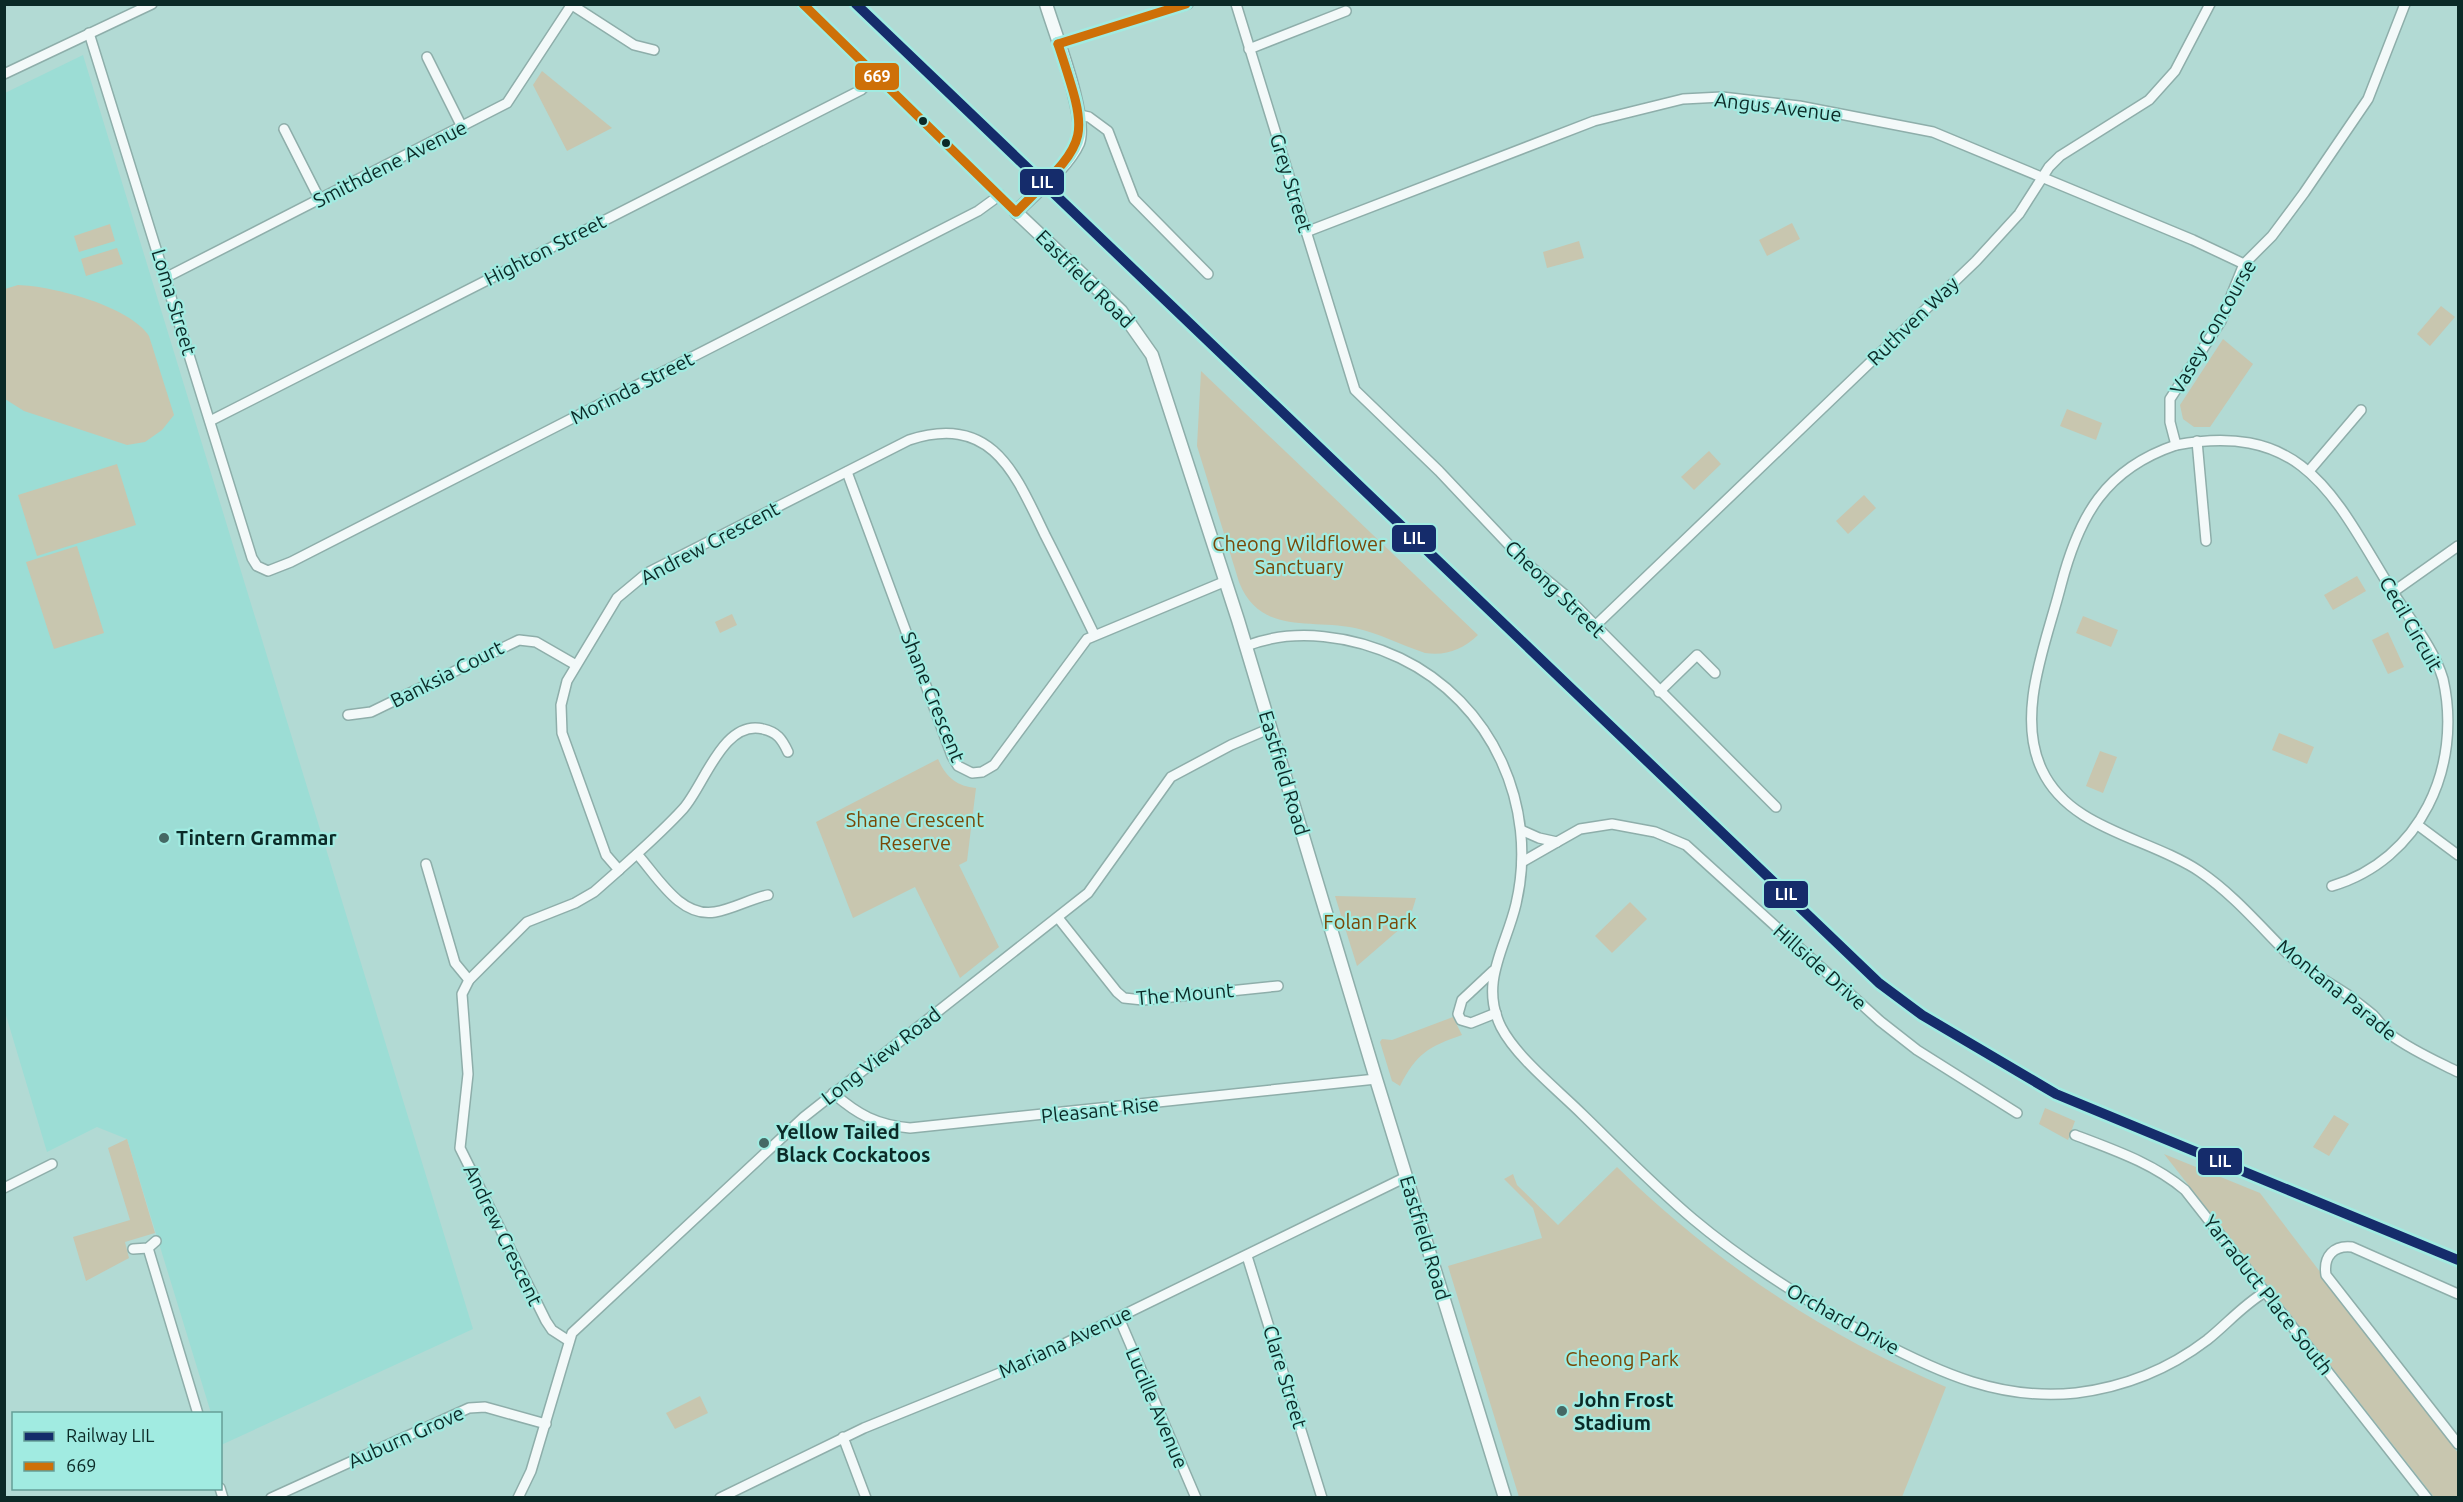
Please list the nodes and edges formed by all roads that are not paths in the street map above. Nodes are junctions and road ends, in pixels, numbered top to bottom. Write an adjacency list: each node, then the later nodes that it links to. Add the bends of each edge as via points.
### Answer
1 (152, 4): 10 (street)
2 (802, 4): 16 (street)
3 (1046, 4): 11 (main road)
4 (1188, 4): 11 (street)
5 (1236, 4): 12 (street, Grey Street)
6 (2210, 4): 20 (street, Ruthven Way, via 2175,71 2149,100 2060,156)
7 (2405, 4): 25 (street, Vasey Concourse, via 2363,106 2272,236)
8 (572, 5): 13 (street, via 634,45); 18 (street, Smithdene Avenue, via 507,103)
9 (1346, 11): 12 (street)
10 (89, 33): 15 (street); 27 (street, Loma Street)
11 (1058, 44): 17 (main road)
12 (1249, 49): 24 (street, Grey Street)
13 (654, 50)
14 (426, 57): 18 (street)
15 (4, 74)
16 (877, 75): 21 (street); 30 (street, Highton Street, via 861,90)
17 (1080, 115): 23 (main road, via 1078,142 1070,156); 26 (street, via 1108,131 1134,198)
18 (462, 127): 22 (street, Smithdene Avenue)
19 (284, 129): 22 (street)
20 (2042, 179): 24 (street, Angus Avenue, via 1933,132 1799,106 1722,97 1683,99 1594,121); 25 (street, Angus Avenue); 40 (street, Ruthven Way, via 2019,214 1977,261)
21 (1000, 195): 23 (street); 37 (street, Morinda Street, via 978,211 291,562 272,571)
22 (320, 200): 27 (street, Smithdene Avenue)
23 (1016, 212): 38 (main road, Eastfield Road, via 1120,311 1147,347)
24 (1306, 232): 28 (street, Grey Street)
25 (2244, 264): 32 (street, Vasey Concourse, via 2221,321 2170,399)
26 (1208, 274)
27 (167, 277): 30 (street, Loma Street)
28 (1345, 362): 40 (street, Cheong Street, via 1355,390 1526,564)
29 (2361, 410): 33 (street)
30 (210, 421): 37 (street, Loma Street, via 252,558)
31 (2197, 441): 32 (street, Cecil Circuit); 33 (street, Cecil Circuit, via 2222,439 2259,445); 35 (street)
32 (2176, 445): 65 (street, Montana Parade, via 2126,472 2097,500 2072,544 2032,713 2032,736 2042,772 2068,804 2093,821 2199,871 2252,914 2290,956 2354,1000 2389,1034)
33 (2309, 471): 39 (street, Cecil Circuit, via 2331,492)
34 (847, 472): 41 (street, Andrew Crescent, via 909,440 932,434 961,436 983,444 1005,460 1015,475); 41 (street, Shane Crescent, via 952,756 963,770 982,772 994,765 1087,639); 43 (street, Andrew Crescent, via 635,581 617,598)
35 (2206, 541)
36 (2458, 546): 39 (street)
37 (261, 569)
38 (1226, 581): 41 (street, Shane Crescent); 42 (main road, Eastfield Road)
39 (2393, 592): 50 (street, Cecil Circuit, via 2437,662 2451,718 2451,742 2443,779)
40 (1595, 626): 45 (street, Cheong Street)
41 (1095, 634)
42 (1246, 646): 47 (main road, Eastfield Road); 51 (street, via 1278,638 1329,638 1387,653 1424,672 1458,698 1484,729 1510,778)
43 (576, 665): 46 (street, Banksia Court, via 536,642 519,640 371,712); 57 (street, Andrew Crescent, via 563,693 562,733 606,855)
44 (1715, 673): 45 (street, via 1697,655)
45 (1659, 692): 49 (street, Cheong Street)
46 (348, 715)
47 (1271, 728): 60 (street, Long View Road, via 1171,777 1088,893); 66 (main road, Eastfield Road)
48 (788, 752): 53 (street, via 772,731 749,728 730,737 684,808)
49 (1776, 807)
50 (2419, 826): 54 (street); 58 (street, Cecil Circuit, via 2386,861 2364,875)
51 (1521, 830): 52 (street); 55 (street)
52 (1557, 842): 55 (street, Hillside Drive); 68 (street, Hillside Drive, via 1588,827 1612,824 1655,832 1686,845 1880,1022)
53 (637, 854): 57 (street); 59 (street, via 682,904 702,913)
54 (2458, 855)
55 (1522, 862): 61 (street, via 1515,908)
56 (426, 864): 62 (street, via 455,963)
57 (619, 870): 62 (street, via 575,903 527,922)
58 (2332, 886)
59 (768, 895)
60 (1059, 919): 63 (street, The Mount, via 1108,984 1124,998 1143,1000); 67 (street, Long View Road)
61 (1493, 971): 64 (street); 64 (street, via 1462,1000 1458,1014 1461,1020 1471,1023)
62 (469, 980): 78 (street, Andrew Crescent, via 462,994 468,1074 460,1148 546,1321)
63 (1278, 986)
64 (1496, 1013): 75 (street, Orchard Drive, via 1508,1038 1530,1062 1662,1191 1726,1245 1826,1312 1902,1353 1968,1381 2021,1394 2078,1392 2120,1384 2178,1360)
65 (2458, 1072)
66 (1376, 1079): 67 (street, Pleasant Rise, via 910,1128 874,1122 856,1114); 71 (main road, Eastfield Road)
67 (833, 1093): 78 (street, Long View Road, via 572,1333)
68 (2017, 1113)
69 (2075, 1135): 75 (street, Yarraduct Place South, via 2166,1174 2185,1190)
70 (52, 1164): 72 (street)
71 (1406, 1177): 74 (street, Mariana Avenue); 89 (main road, Eastfield Road)
72 (4, 1188)
73 (133, 1249): 79 (street, via 152,1245)
74 (1247, 1256): 77 (street, Mariana Avenue); 88 (street, Clare Street)
75 (2265, 1292): 90 (street, Yarraduct Place South)
76 (2458, 1294): 82 (street, via 2352,1247 2331,1252 2325,1267 2326,1275)
77 (1119, 1318): 81 (street, Mariana Avenue, via 1027,1362); 87 (street, Lucille Avenue)
78 (569, 1341): 80 (street, Long View Road)
79 (198, 1412)
80 (546, 1424): 83 (street, Auburn Grove, via 485,1407 469,1408); 84 (street, Long View Road)
81 (843, 1437): 85 (street, Mariana Avenue); 86 (street)
82 (2458, 1444)
83 (271, 1497)
84 (518, 1497)
85 (720, 1497)
86 (867, 1497)
87 (1196, 1497)
88 (1322, 1497)
89 (1505, 1497)
90 (2427, 1497)

